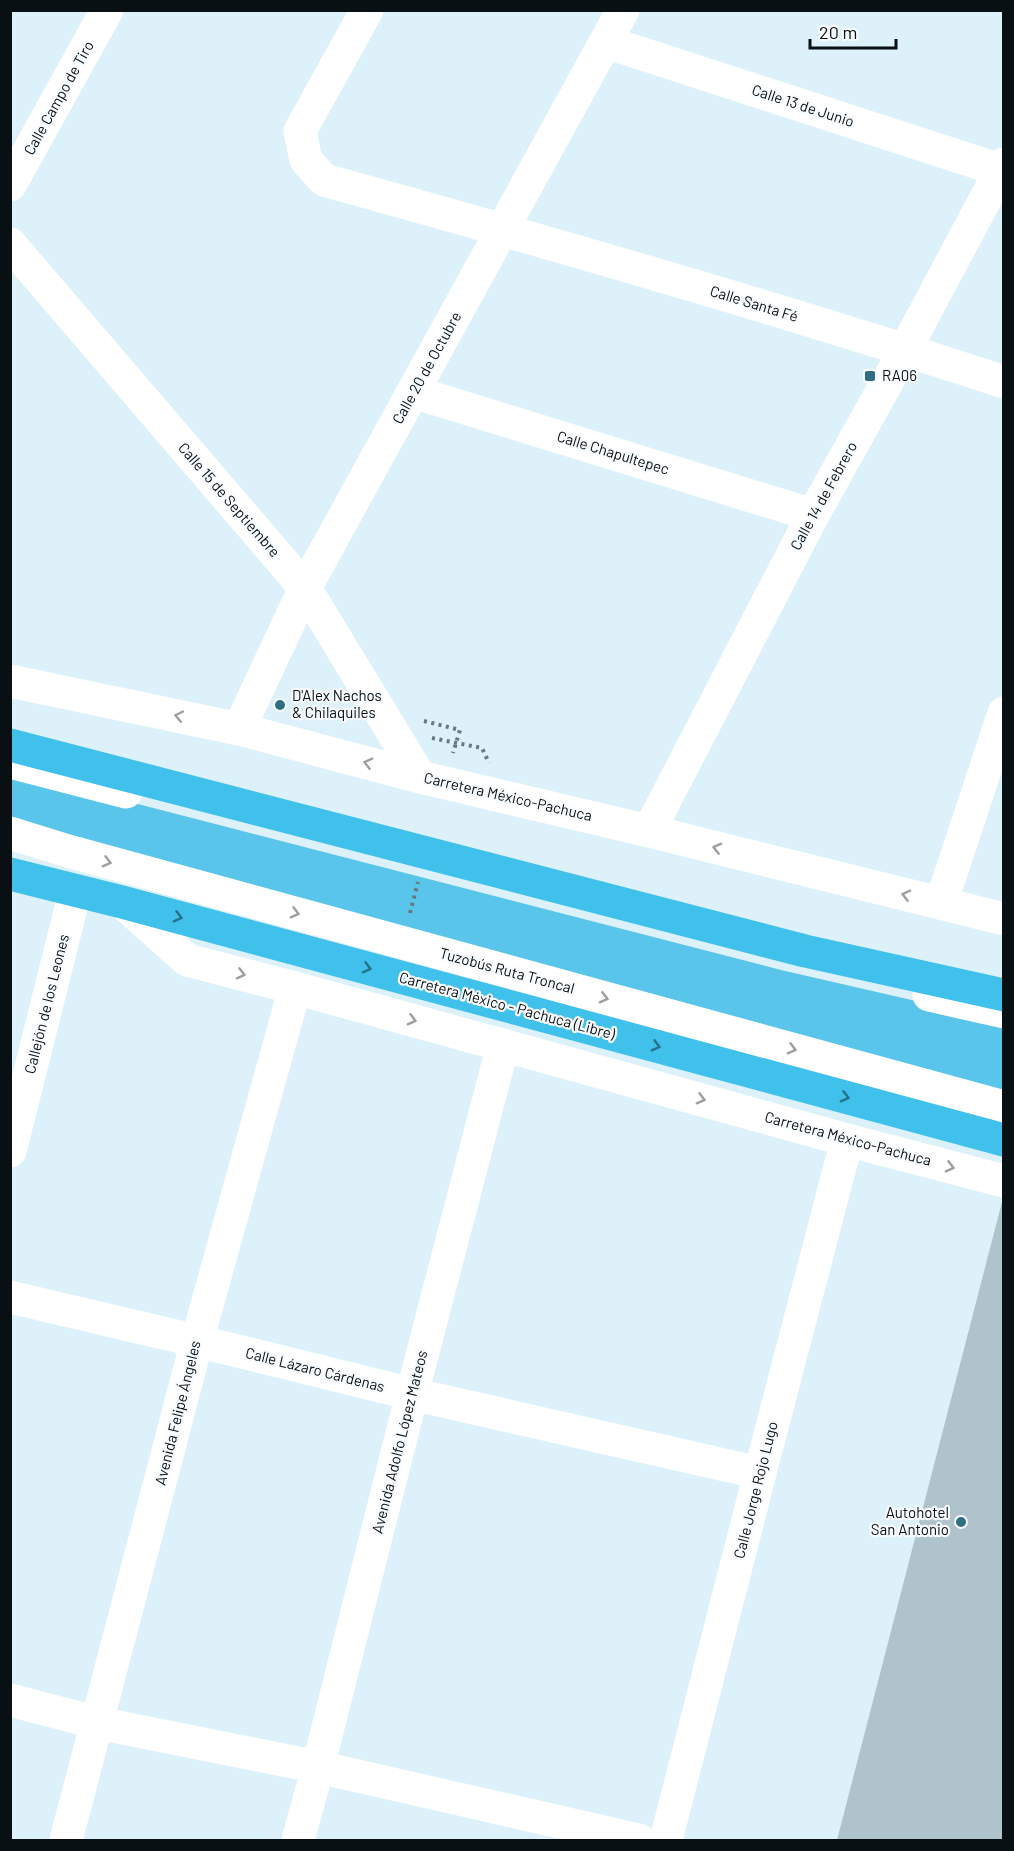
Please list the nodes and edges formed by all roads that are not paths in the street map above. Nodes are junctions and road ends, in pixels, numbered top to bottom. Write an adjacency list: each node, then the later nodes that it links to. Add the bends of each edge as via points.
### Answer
1 (107, 10): 6 (street, Calle Campo de Tiro)
2 (367, 10): 7 (street, Calle Santa Fé, via 300,131 306,160 324,180)
3 (623, 10): 4 (street, Calle 20 de Octubre)
4 (606, 42): 5 (street, Calle 13 de Junio); 7 (street, Calle 20 de Octubre)
5 (1002, 167): 9 (street, Calle 14 de Febrero)
6 (10, 185)
7 (503, 229): 9 (street, Calle Santa Fé); 11 (street, Calle 20 de Octubre)
8 (10, 244): 13 (street, Calle 15 de Septiembre)
9 (905, 350): 10 (street, Calle Santa Fé); 12 (street, Calle 14 de Febrero)
10 (1004, 382)
11 (413, 392): 12 (street, Calle Chapultepec); 13 (street, Calle 20 de Octubre)
12 (813, 515): 20 (street, Calle 14 de Febrero)
13 (305, 588): 16 (street, Calle 20 de Octubre); 19 (street, Calle 15 de Septiembre)
14 (10, 681): 16 (street, Carretera México-Pachuca, one-way to 14)
15 (1004, 713): 25 (street)
16 (239, 729): 19 (street, Carretera México-Pachuca, one-way to 16)
17 (10, 745): 28 (highway, via 805,951)
18 (10, 762): 29 (street, via 785,961)
19 (420, 777): 20 (street, Carretera México-Pachuca)
20 (649, 831): 25 (street, Carretera México-Pachuca, one-way to 20)
21 (10, 834): 31 (street, Tuzobús Ruta Troncal, one-way to 31)
22 (10, 874): 23 (highway, Carretera México - Pachuca (Libre))
23 (75, 892): 24 (highway, Carretera México - Pachuca (Libre)); 34 (street, Callejón de los Leones)
24 (122, 902): 27 (street, Carretera México-Pachuca, one-way to 27, via 187,960); 33 (highway, Carretera México - Pachuca (Libre), one-way to 33)
25 (941, 903): 26 (street, Carretera México-Pachuca)
26 (1004, 919)
27 (295, 988): 30 (street, Carretera México-Pachuca, one-way to 30); 37 (street, Avenida Felipe Ángeles)
28 (1004, 995)
29 (1004, 1012)
30 (503, 1045): 32 (street, Carretera México-Pachuca, one-way to 32); 38 (street, Avenida Adolfo López Mateos)
31 (1004, 1107)
32 (847, 1140): 35 (street, Carretera México-Pachuca, one-way to 35); 39 (street, Calle Jorge Rojo Lugo)
33 (1004, 1140)
34 (10, 1151)
35 (1004, 1181)
36 (10, 1297): 37 (street, Calle Lázaro Cárdenas)
37 (196, 1341): 38 (street, Calle Lázaro Cárdenas); 41 (street, Avenida Felipe Ángeles)
38 (411, 1394): 39 (street, Calle Lázaro Cárdenas); 42 (street, Avenida Adolfo López Mateos)
39 (760, 1473): 46 (street, Calle Jorge Rojo Lugo)
40 (10, 1700): 41 (street)
41 (98, 1723): 42 (street); 43 (street, Avenida Felipe Ángeles)
42 (318, 1767): 44 (street, Avenida Adolfo López Mateos); 45 (street)
43 (66, 1840)
44 (298, 1840)
45 (639, 1840)
46 (666, 1840)

